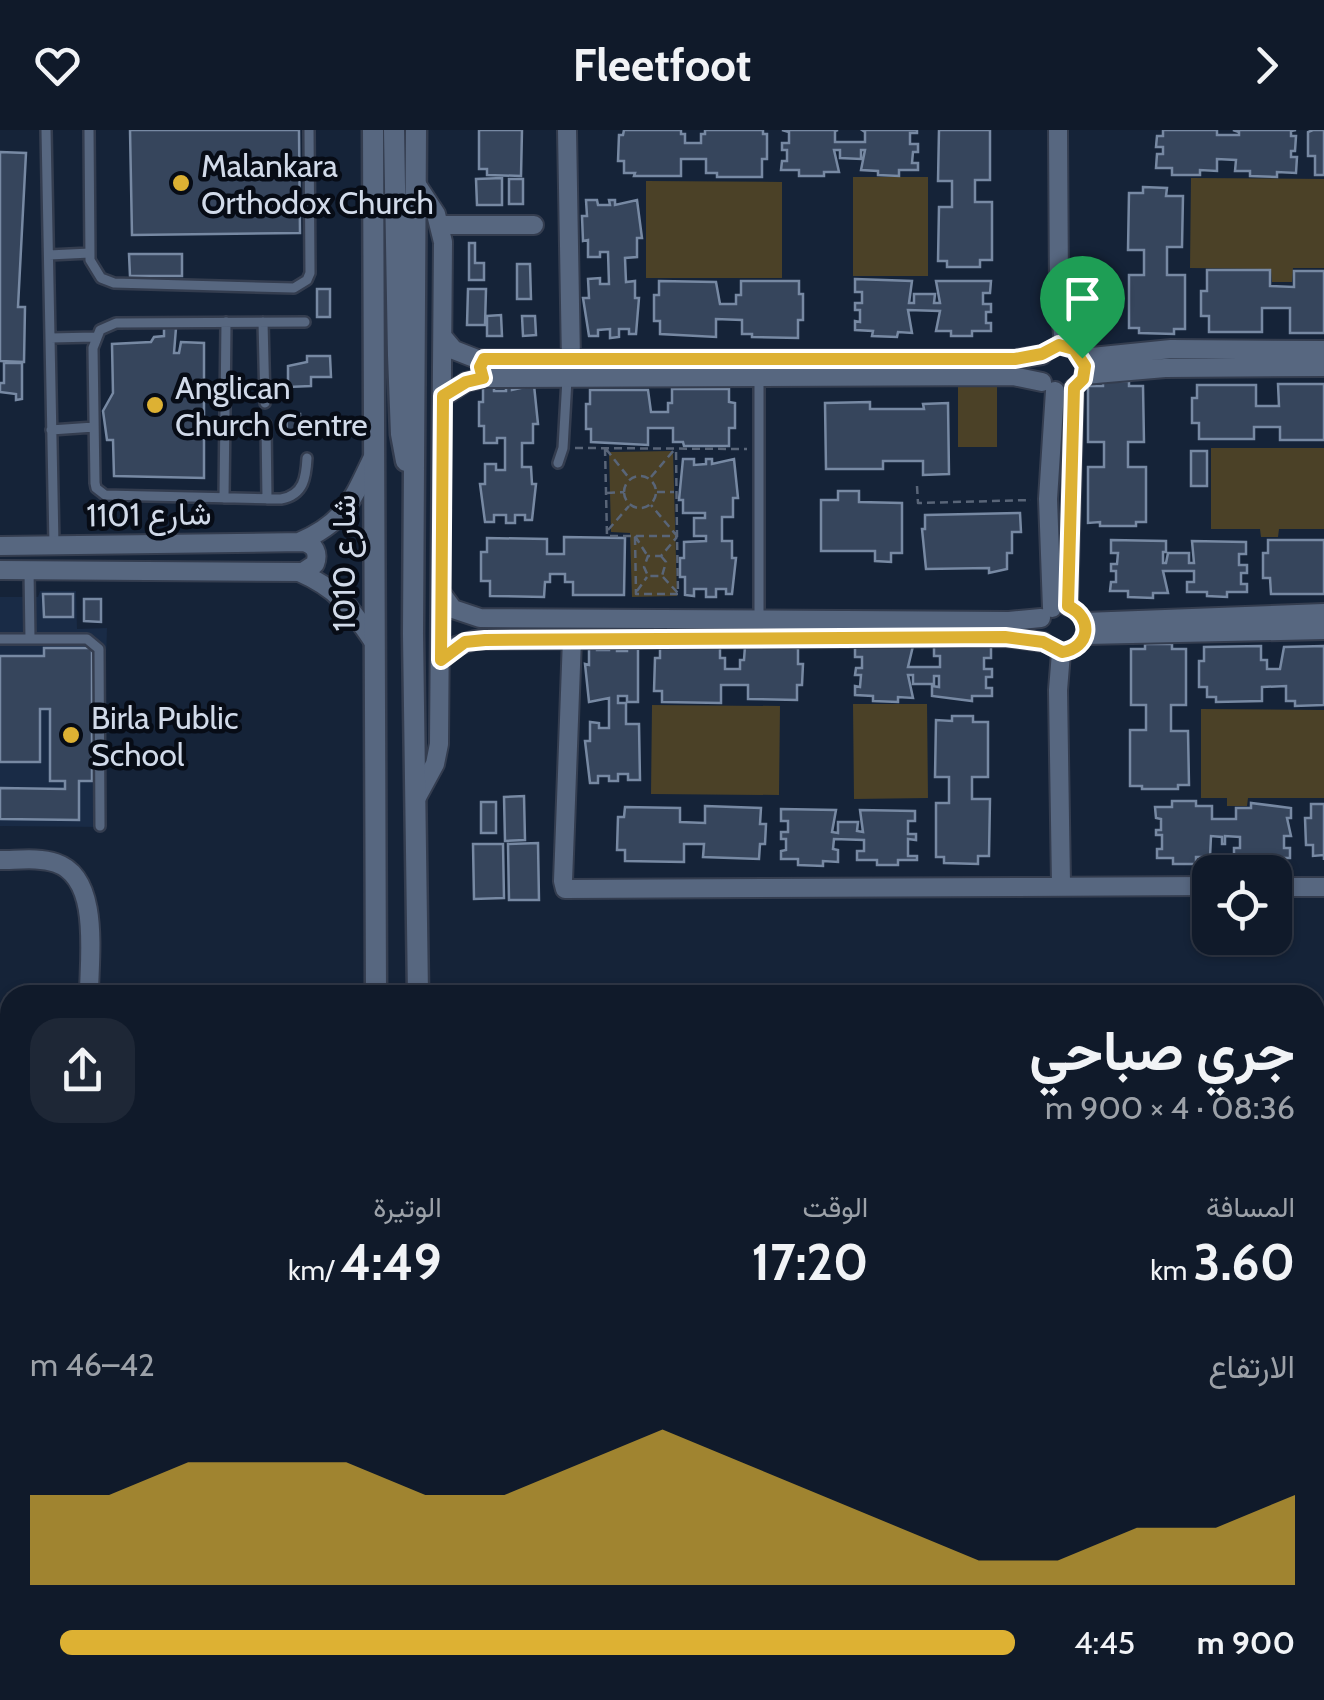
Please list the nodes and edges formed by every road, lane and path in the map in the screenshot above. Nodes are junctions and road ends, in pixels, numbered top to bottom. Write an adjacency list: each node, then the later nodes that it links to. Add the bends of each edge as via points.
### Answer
1 (46, 130): 15 (lane)
2 (89, 130): 14 (lane)
3 (309, 130): 14 (lane, via 310,273 302,285 114,283 95,273)
4 (362, 130): 10 (street)
5 (373, 130): 10 (street, شارع 1010)
6 (394, 130): 47 (street, via 401,434)
7 (567, 130): 27 (street)
8 (1058, 130): 22 (street)
9 (417, 131): 11 (street)
10 (373, 155): 42 (street, شارع 1010)
11 (417, 185): 13 (street); 47 (street)
12 (534, 224): 13 (street)
13 (440, 225): 20 (street)
14 (90, 253): 15 (lane)
15 (49, 255): 21 (lane)
16 (226, 322): 17 (lane); 19 (lane, via 116,323); 52 (lane)
17 (263, 322): 18 (lane); 33 (lane)
18 (305, 322)
19 (95, 337): 21 (lane); 35 (lane)
20 (443, 337): 25 (street, via 461,354); 32 (street)
21 (50, 338): 36 (lane)
22 (1064, 345): 24 (street); 28 (street, via 1074,349)
23 (1324, 350): 28 (street, via 1172,349)
24 (1042, 354): 27 (street); 31 (street, via 1038,370)
25 (484, 359): 27 (street); 29 (street)
26 (1324, 367): 28 (street)
27 (569, 370): 29 (street); 30 (street); 37 (lane)
28 (1080, 374): 31 (street); 75 (street)
29 (483, 378): 32 (street)
30 (759, 378): 31 (street, via 1013,376); 40 (lane)
31 (1048, 386): 54 (street)
32 (443, 396): 72 (street)
33 (265, 403)
34 (266, 424): 53 (lane)
35 (94, 426): 36 (lane); 52 (lane, via 100,493)
36 (51, 430): 62 (lane)
37 (562, 448): 38 (path); 43 (lane)
38 (605, 448): 39 (path); 45 (path); 48 (path)
39 (676, 448): 40 (path); 44 (path); 51 (path)
40 (759, 450): 78 (lane)
41 (307, 458): 53 (lane, via 295,494)
42 (372, 459): 60 (street, via 352,503 321,533); 85 (street, شارع 1010)
43 (558, 463)
44 (650, 478): 45 (path); 50 (path)
45 (630, 479): 49 (path)
46 (918, 486): 54 (path, via 918,504)
47 (414, 487): 89 (street)
48 (605, 492): 49 (path); 57 (path)
49 (625, 492): 56 (path)
50 (656, 492): 51 (path); 55 (path)
51 (676, 492): 59 (path)
52 (224, 498): 53 (lane)
53 (266, 498)
54 (1048, 499): 75 (street)
55 (651, 505): 56 (path); 59 (path)
56 (630, 506): 57 (path)
57 (607, 532): 58 (path)
58 (635, 536): 59 (path); 63 (path); 65 (path)
59 (678, 536): 64 (path); 74 (path)
60 (299, 542): 62 (street, شارع 1101); 69 (street, via 312,546 317,560)
61 (0, 546): 62 (street, شارع 1101)
62 (54, 546)
63 (648, 556): 64 (path); 66 (path)
64 (661, 556): 71 (path)
65 (636, 567): 66 (path); 73 (path)
66 (644, 567): 70 (path)
67 (0, 570): 68 (street, شارع 1101)
68 (29, 570): 69 (street, شارع 1101); 82 (lane)
69 (298, 572): 85 (street, via 337,593)
70 (648, 576): 71 (path); 73 (path)
71 (662, 576): 74 (path)
72 (442, 594): 77 (street, via 462,614); 88 (street)
73 (636, 594): 74 (path)
74 (678, 594)
75 (1054, 611): 78 (street, via 1020,622); 79 (street, via 1078,612); 86 (street, via 1039,626)
76 (1324, 613): 79 (street)
77 (488, 618): 78 (street); 84 (street, via 480,628)
78 (760, 620)
79 (1085, 628): 80 (street); 87 (street, via 1074,650)
80 (1324, 630)
81 (0, 639): 82 (lane)
82 (30, 639): 90 (lane, via 87,639 99,649)
83 (572, 639): 84 (street); 86 (street); 92 (street, via 565,890)
84 (485, 640): 88 (street, via 465,642)
85 (373, 641): 97 (street, شارع 1010)
86 (1043, 642): 87 (street)
87 (1062, 652): 92 (street)
88 (441, 660): 89 (street, via 439,744)
89 (416, 799): 98 (street)
90 (100, 826)
91 (0, 860): 96 (street, via 55,862 78,880 88,908)
92 (1061, 886): 93 (street)
93 (1192, 886)
94 (1292, 886): 95 (street)
95 (1324, 887)
96 (89, 985)
97 (376, 985)
98 (418, 985)

